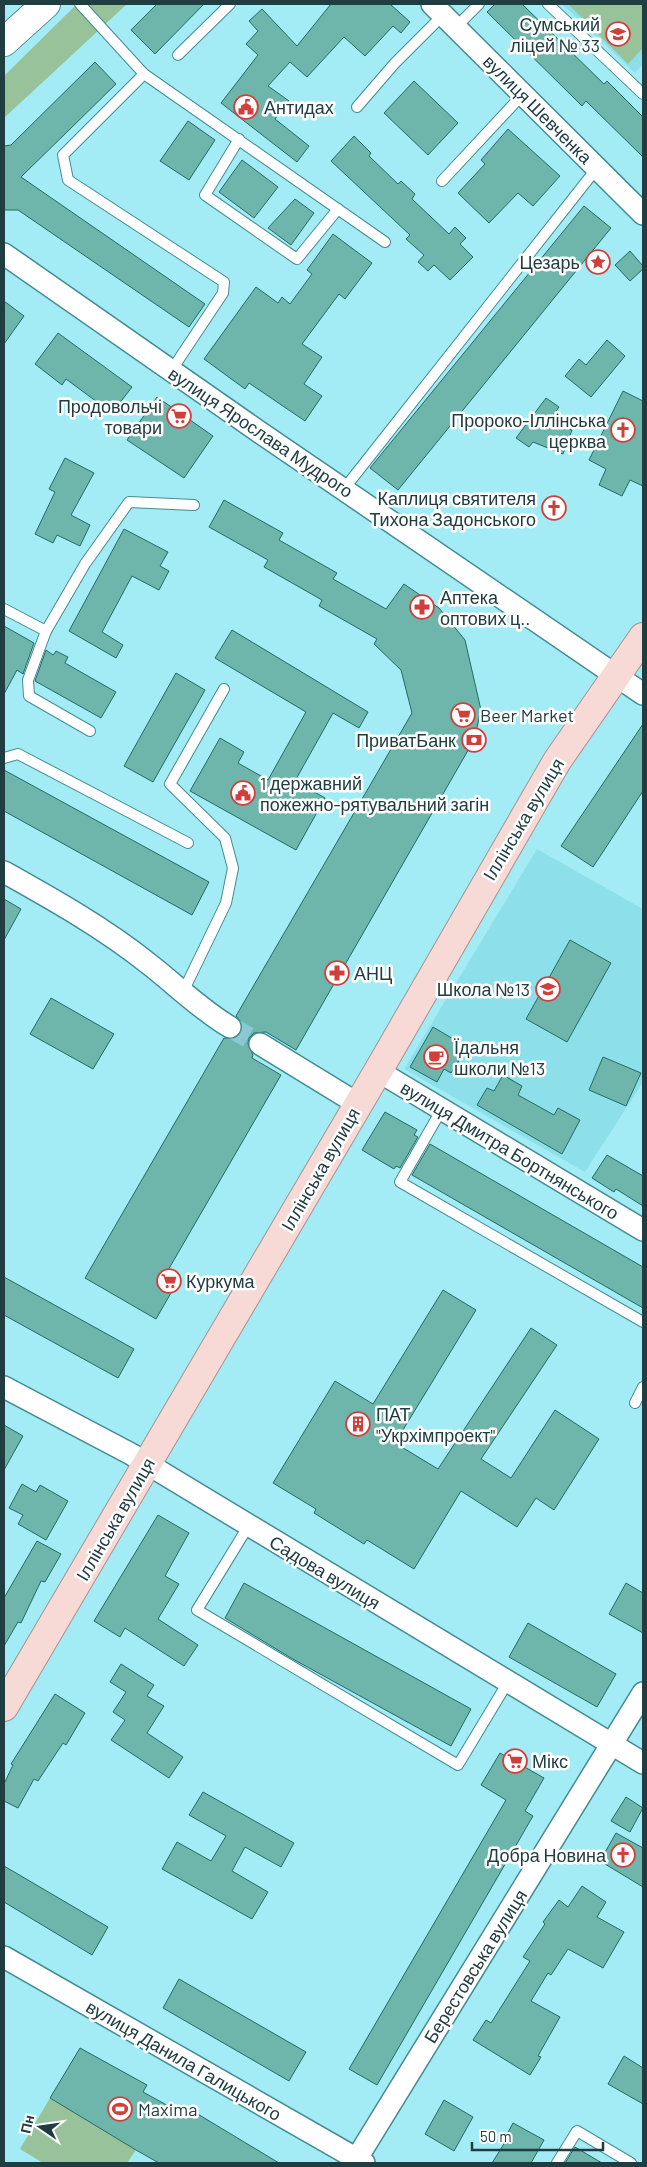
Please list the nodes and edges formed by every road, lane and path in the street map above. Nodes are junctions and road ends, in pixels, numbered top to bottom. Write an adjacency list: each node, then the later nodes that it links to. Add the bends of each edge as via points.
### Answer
1 (46, 4): 7 (street)
2 (80, 4): 9 (lane)
3 (230, 4): 8 (lane)
4 (479, 4): 6 (lane)
5 (548, 4): 11 (lane)
6 (443, 15): 10 (street, вулиця Шевченка); 12 (lane)
7 (6, 35)
8 (178, 55)
9 (144, 74): 13 (lane); 20 (lane, via 63,155 68,180 224,282 223,293)
10 (523, 94): 14 (street, вулиця Шевченка); 15 (lane)
11 (643, 94)
12 (357, 107)
13 (239, 139): 16 (lane); 16 (lane, via 205,195 296,258)
14 (597, 168): 17 (street, вулиця Шевченка); 21 (lane)
15 (442, 181)
16 (338, 209): 18 (lane)
17 (643, 214)
18 (385, 242)
19 (4, 254): 20 (street, вулиця Ярослава Мудрого)
20 (170, 371): 21 (street, вулиця Ярослава Мудрого)
21 (344, 489): 26 (street, вулиця Ярослава Мудрого)
22 (194, 506): 24 (lane, via 130,502 85,564)
23 (4, 609): 24 (lane)
24 (46, 631): 29 (lane, via 28,680 29,696)
25 (643, 637): 26 (main road, Іллінська вулиця)
26 (615, 674): 28 (street, вулиця Ярослава Мудрого); 36 (main road, Іллінська вулиця, via 557,761)
27 (224, 689): 33 (lane, via 170,784 225,838 233,868 226,903)
28 (643, 694)
29 (90, 730)
30 (4, 758): 31 (lane, via 18,754)
31 (188, 843)
32 (4, 872): 33 (street, via 68,908 148,963)
33 (183, 992): 34 (street)
34 (230, 1027)
35 (260, 1044): 37 (street)
36 (378, 1071): 37 (main road, Іллінська вулиця); 38 (street, вулиця Дмитра Бортнянського)
37 (358, 1104): 44 (main road, Іллінська вулиця)
38 (442, 1109): 39 (street, вулиця Дмитра Бортнянського); 40 (lane, via 400,1182)
39 (643, 1230)
40 (643, 1322)
41 (4, 1387): 44 (street, Садова вулиця)
42 (643, 1387): 43 (lane)
43 (635, 1403)
44 (147, 1464): 45 (street, Садова вулиця); 48 (main road, Іллінська вулиця)
45 (249, 1525): 46 (street, Садова вулиця); 46 (lane, via 198,1610 458,1765)
46 (508, 1682): 49 (street, Садова вулиця)
47 (643, 1693): 49 (street, Берестовська вулиця)
48 (4, 1707)
49 (612, 1744): 50 (street, Садова вулиця); 52 (street, Берестовська вулиця)
50 (643, 1763)
51 (4, 1957): 52 (street, вулиця Данила Галицького)
52 (358, 2162)
53 (557, 2163): 54 (lane, via 577,2131)
54 (631, 2163)

